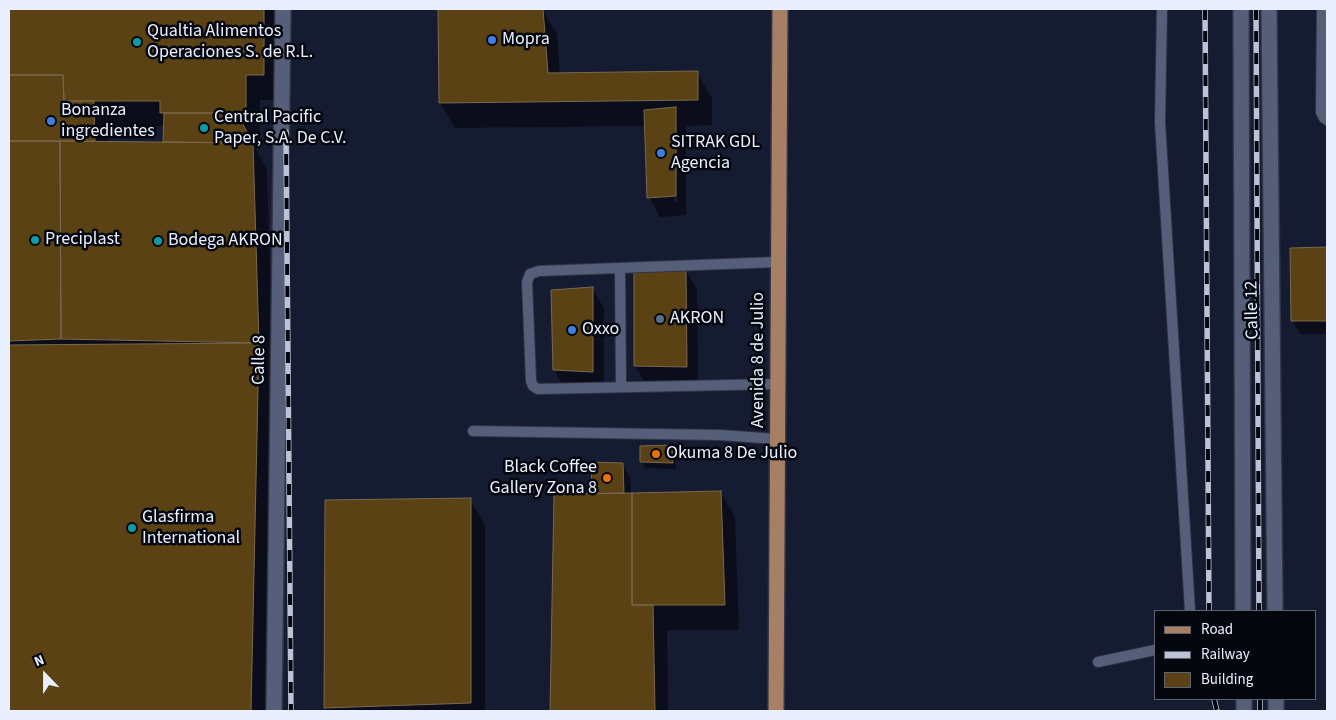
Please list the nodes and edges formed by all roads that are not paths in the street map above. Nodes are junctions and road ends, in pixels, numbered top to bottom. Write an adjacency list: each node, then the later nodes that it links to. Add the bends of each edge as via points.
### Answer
1 (283, 9): 19 (street, Calle 8)
2 (780, 9): 8 (main road, Avenida 8 de Julio)
3 (1162, 9): 14 (lane, via 1160,122)
4 (1242, 9): 15 (street, Calle 12)
5 (1269, 9): 16 (street, Calle 12)
6 (1324, 14): 7 (lane, via 1321,112)
7 (1327, 120)
8 (778, 262): 9 (lane); 10 (main road, Avenida 8 de Julio)
9 (620, 268): 11 (lane); 11 (lane, via 534,271 527,282 533,386 543,390)
10 (778, 384): 11 (lane); 13 (main road, Avenida 8 de Julio)
11 (621, 387)
12 (473, 431): 13 (lane)
13 (777, 439): 20 (main road, Avenida 8 de Julio)
14 (1190, 610)
15 (1243, 610)
16 (1275, 610)
17 (1154, 650): 18 (lane)
18 (1098, 662)
19 (274, 711)
20 (776, 711)

